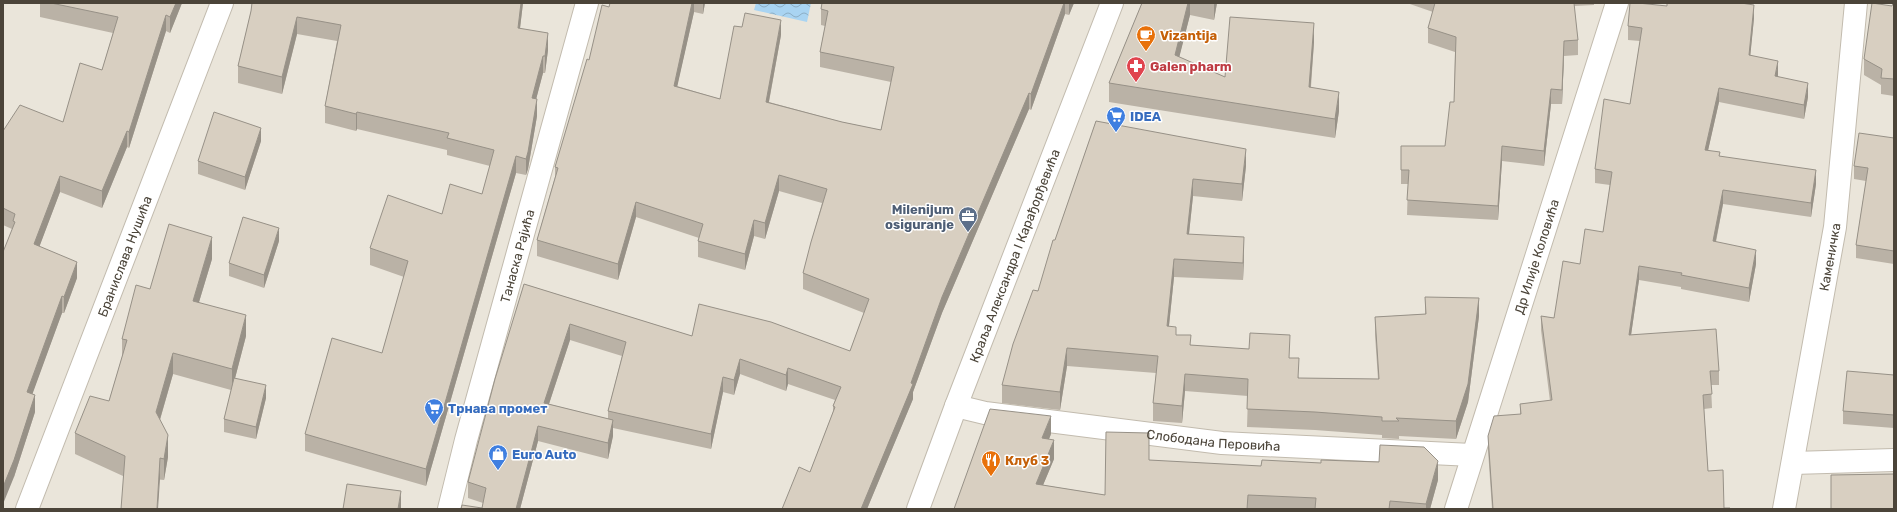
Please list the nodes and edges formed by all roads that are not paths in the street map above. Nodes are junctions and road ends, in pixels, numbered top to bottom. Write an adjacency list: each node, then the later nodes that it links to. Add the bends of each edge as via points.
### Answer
1 (222, 3): 10 (street, Бранислава Нушића)
2 (587, 3): 11 (street, Танаска Рајића)
3 (1112, 3): 6 (street, Краља Александра I Карађорђевића)
4 (1617, 3): 7 (street, Др Илије Коловића)
5 (1856, 3): 9 (street, Каменичка, via 1835,227)
6 (956, 406): 7 (street, Слободана Перовића, via 985,413 1222,444); 12 (street, Краља Александра I Карађорђевића)
7 (1472, 455): 13 (street, Др Илије Коловића)
8 (1894, 460): 9 (street)
9 (1793, 463): 14 (street, Каменичка)
10 (27, 509)
11 (449, 509)
12 (918, 509)
13 (1456, 509)
14 (1784, 509)

